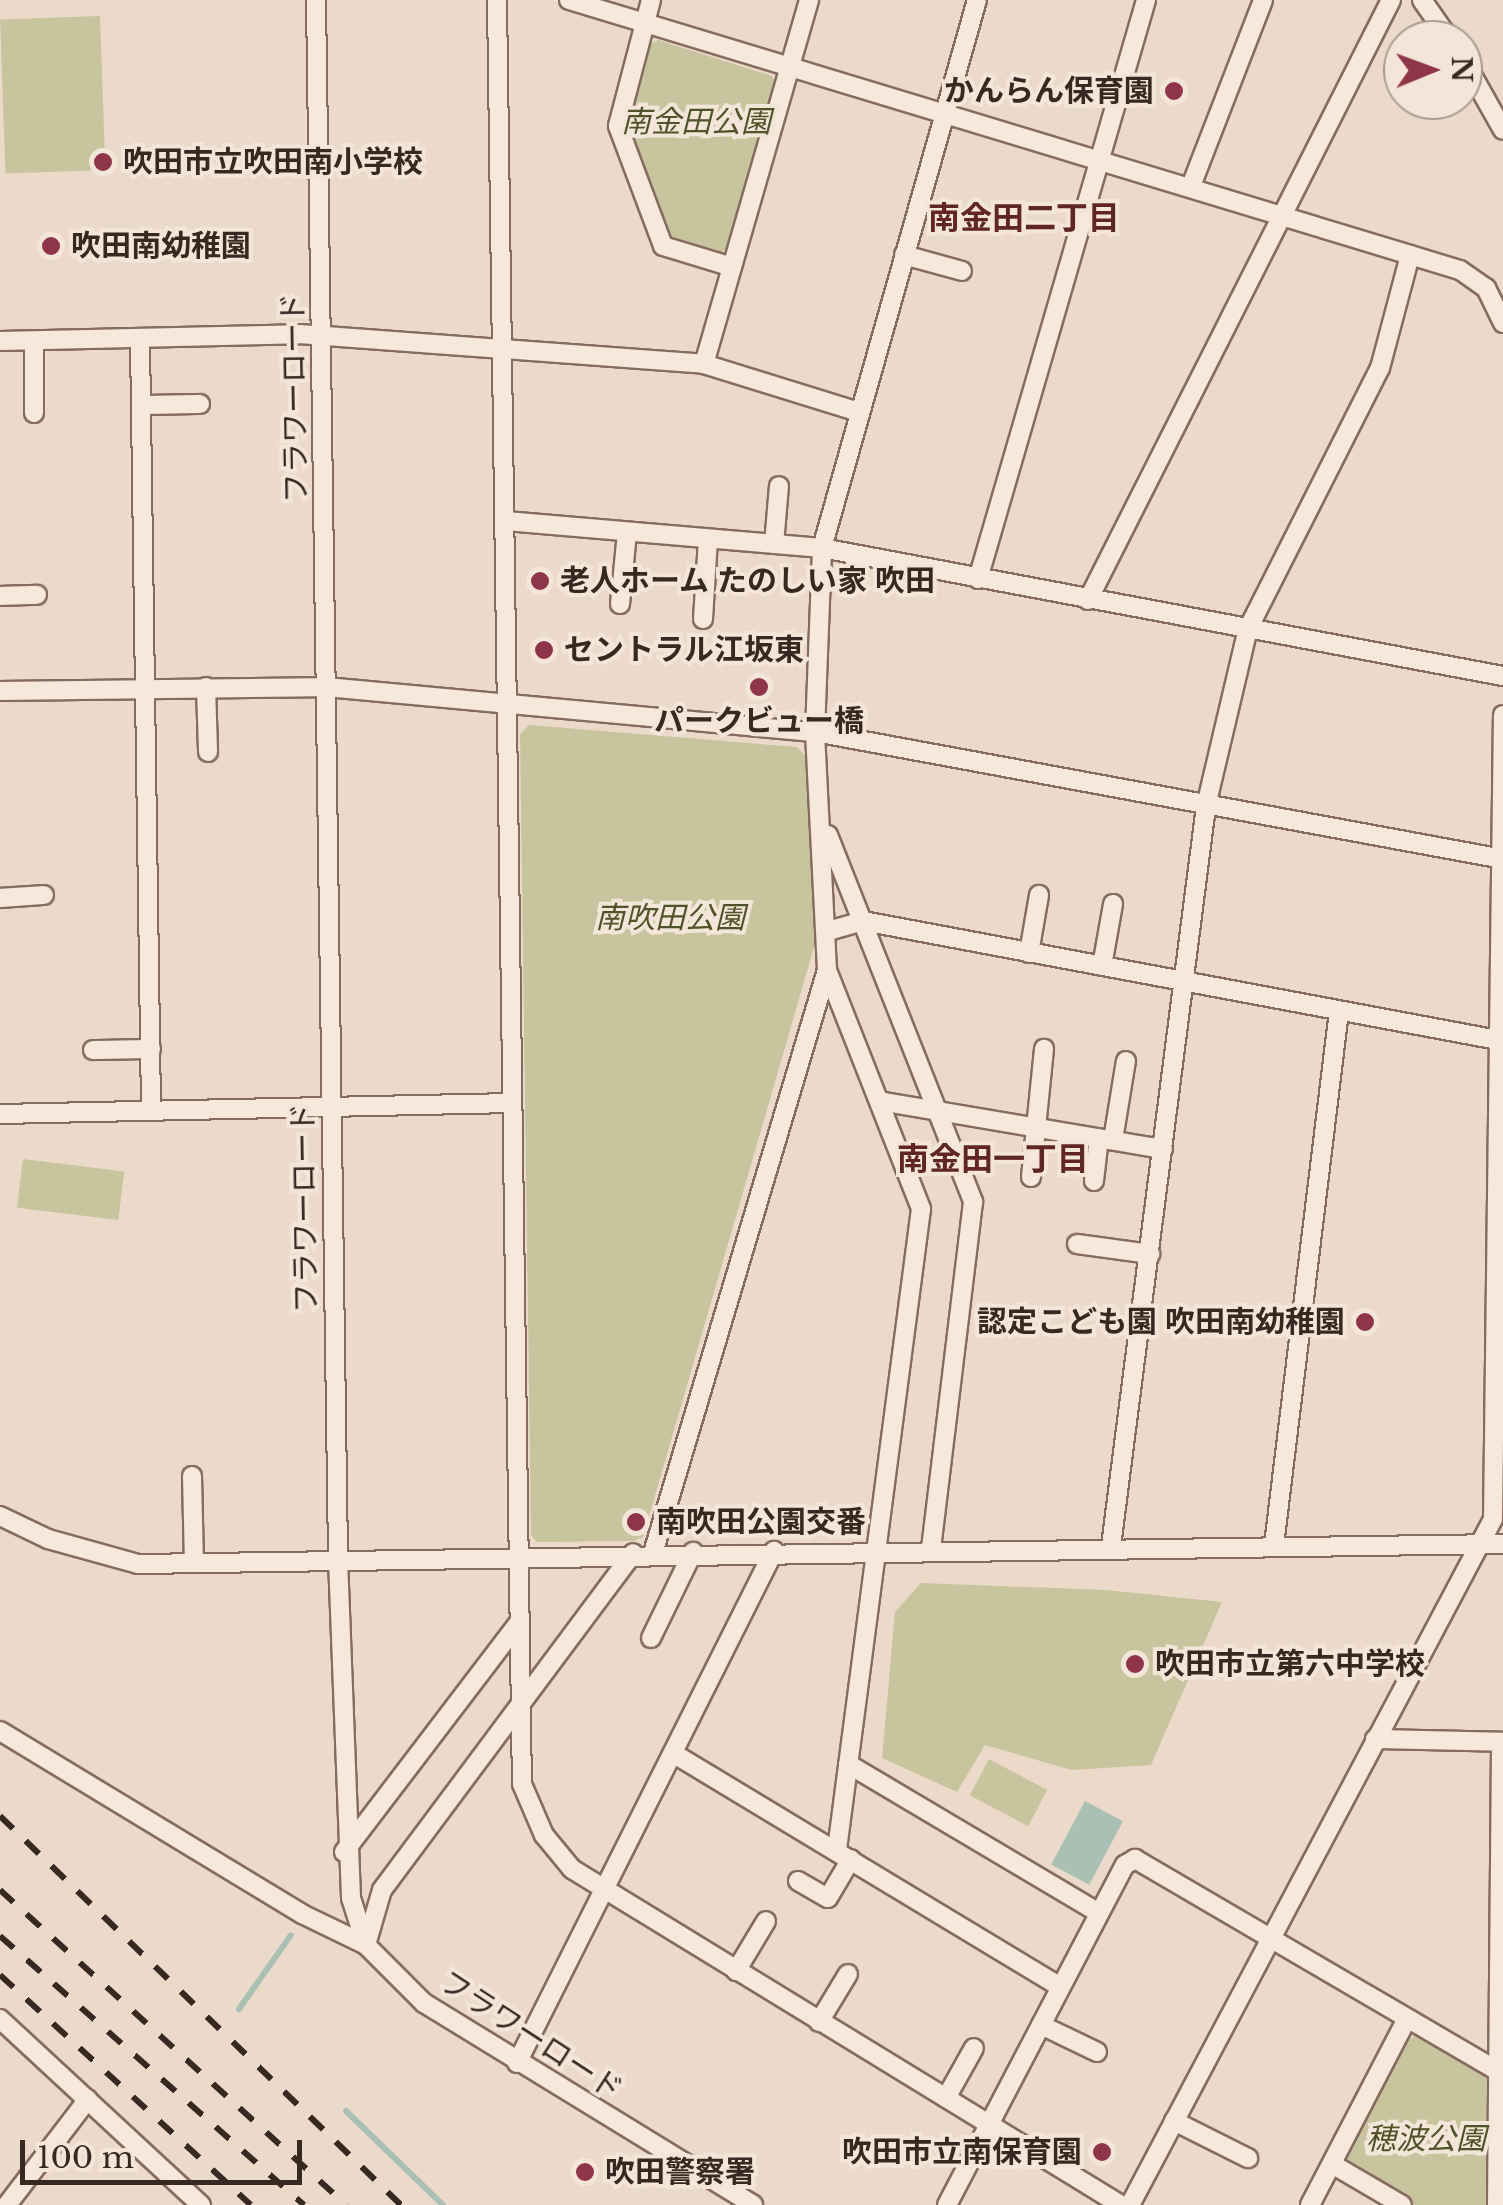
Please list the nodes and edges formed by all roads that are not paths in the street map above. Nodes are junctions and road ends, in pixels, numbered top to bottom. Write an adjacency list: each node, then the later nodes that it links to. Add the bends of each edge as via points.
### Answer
1 (316, 0): 23 (street, フラワーロード)
2 (496, 0): 27 (street)
3 (569, 0): 10 (street)
4 (651, 0): 10 (street)
5 (810, 0): 11 (street)
6 (976, 0): 13 (street)
7 (1146, 0): 15 (street)
8 (1263, 0): 16 (street)
9 (1391, 0): 17 (street)
10 (646, 21): 11 (street); 20 (street, via 618,126 662,246)
11 (790, 66): 13 (street); 20 (street)
12 (1483, 94): 14 (street)
13 (944, 114): 15 (street); 19 (street)
14 (1503, 130)
15 (1100, 159): 16 (street); 39 (street)
16 (1190, 186): 17 (street)
17 (1282, 214): 18 (street); 42 (street)
18 (1410, 254): 22 (street, via 1478,281); 45 (street, via 1380,368)
19 (904, 255): 21 (street); 31 (street)
20 (732, 266): 28 (street)
21 (962, 272)
22 (1503, 323)
23 (321, 336): 24 (street); 27 (street); 48 (street, フラワーロード)
24 (140, 340): 26 (street); 30 (street)
25 (0, 341): 26 (street)
26 (34, 341): 32 (street)
27 (502, 350): 28 (street); 34 (street)
28 (704, 364): 31 (street)
29 (200, 404): 30 (street)
30 (142, 406): 49 (street)
31 (859, 412): 38 (street)
32 (34, 413)
33 (779, 486): 37 (street)
34 (506, 521): 35 (street); 51 (street)
35 (626, 532): 36 (street); 43 (street)
36 (708, 539): 37 (street); 44 (street)
37 (774, 544): 38 (street)
38 (822, 548): 39 (street); 53 (street)
39 (978, 579): 42 (street)
40 (37, 595): 41 (street)
41 (0, 596)
42 (1088, 600): 45 (street)
43 (620, 604)
44 (702, 619)
45 (1248, 629): 46 (street); 55 (street)
46 (1503, 676)
47 (206, 687): 48 (street); 49 (street); 54 (street)
48 (327, 687): 51 (street); 76 (street, フラワーロード)
49 (146, 689): 50 (street); 70 (street)
50 (0, 691)
51 (505, 703): 53 (street); 75 (street)
52 (1503, 714): 57 (street)
53 (815, 732): 55 (street); 56 (street)
54 (208, 752)
55 (1206, 806): 57 (street); 67 (street)
56 (822, 822): 62 (street); 63 (street)
57 (1503, 858): 69 (street)
58 (44, 896): 60 (street)
59 (1039, 896): 64 (street)
60 (0, 898)
61 (1113, 904): 65 (street)
62 (863, 922): 63 (street); 64 (street); 77 (street)
63 (828, 931): 66 (street)
64 (1029, 953): 65 (street)
65 (1102, 966): 67 (street)
66 (827, 970): 74 (street); 98 (street)
67 (1185, 982): 68 (street); 82 (street)
68 (1339, 1011): 69 (street); 93 (street)
69 (1502, 1041): 86 (street)
70 (151, 1049): 72 (street); 78 (street)
71 (1044, 1049): 80 (street)
72 (94, 1050)
73 (1126, 1061): 81 (street)
74 (880, 1100): 77 (street); 96 (street, via 921,1209)
75 (511, 1103): 76 (street); 101 (street)
76 (331, 1108): 78 (street); 102 (street, フラワーロード)
77 (938, 1109): 80 (street); 95 (street, via 973,1202)
78 (151, 1111): 79 (street)
79 (0, 1114)
80 (1034, 1125): 81 (street); 83 (street)
81 (1106, 1139): 82 (street); 84 (street)
82 (1164, 1148): 87 (street)
83 (1032, 1177)
84 (1094, 1181)
85 (1077, 1244): 87 (street)
86 (1501, 1250): 89 (street)
87 (1150, 1254): 94 (street)
88 (192, 1476): 103 (street)
89 (1501, 1481): 91 (street, via 1493,1520)
90 (0, 1516): 103 (street, via 48,1539 138,1564)
91 (1477, 1544): 92 (street); 93 (street); 108 (street)
92 (1503, 1544)
93 (1274, 1545): 94 (street)
94 (1111, 1546): 95 (street)
95 (930, 1549): 96 (street)
96 (877, 1550): 97 (street); 111 (street)
97 (774, 1551): 99 (street); 110 (street)
98 (654, 1552): 99 (street); 100 (street)
99 (693, 1552): 105 (street)
100 (633, 1553): 101 (street); 106 (street)
101 (518, 1556): 102 (street); 104 (street)
102 (338, 1558): 103 (street); 112 (street, フラワーロード)
103 (194, 1562)
104 (518, 1623): 106 (street); 112 (street)
105 (652, 1638)
106 (518, 1702): 115 (street, via 522,1784 544,1835 572,1869); 119 (street, via 378,1896)
107 (0, 1731): 119 (street, via 302,1914)
108 (1375, 1739): 109 (street); 118 (street)
109 (1502, 1742): 130 (street)
110 (676, 1755): 113 (street); 115 (street)
111 (848, 1764): 113 (street); 116 (street)
112 (344, 1852): 119 (street, フラワーロード)
113 (844, 1854): 114 (street, via 828,1898); 122 (street)
114 (798, 1881)
115 (605, 1892): 120 (street); 129 (street)
116 (1100, 1913): 118 (street, via 1124,1865 1135,1859); 122 (street)
117 (766, 1921): 120 (street)
118 (1270, 1936): 123 (street); 133 (street)
119 (366, 1945): 129 (street, フラワーロード, via 424,2003)
120 (736, 1972): 125 (street)
121 (848, 1974): 125 (street)
122 (1061, 1987): 126 (street)
123 (1407, 2018): 130 (street); 136 (street)
124 (0, 2019): 132 (street)
125 (819, 2022): 131 (street)
126 (1041, 2025): 128 (street); 134 (street)
127 (974, 2048): 131 (street)
128 (1097, 2052)
129 (517, 2063): 139 (street, フラワーロード)
130 (1500, 2074): 145 (street)
131 (946, 2098): 134 (street)
132 (88, 2099): 137 (street); 138 (street)
133 (1174, 2122): 135 (street); 142 (street)
134 (990, 2125): 140 (street); 141 (street)
135 (1248, 2158)
136 (1332, 2164): 143 (street); 144 (street)
137 (7, 2205)
138 (201, 2205)
139 (753, 2205)
140 (947, 2205)
141 (1121, 2205)
142 (1130, 2205)
143 (1310, 2205)
144 (1402, 2205)
145 (1497, 2205)

